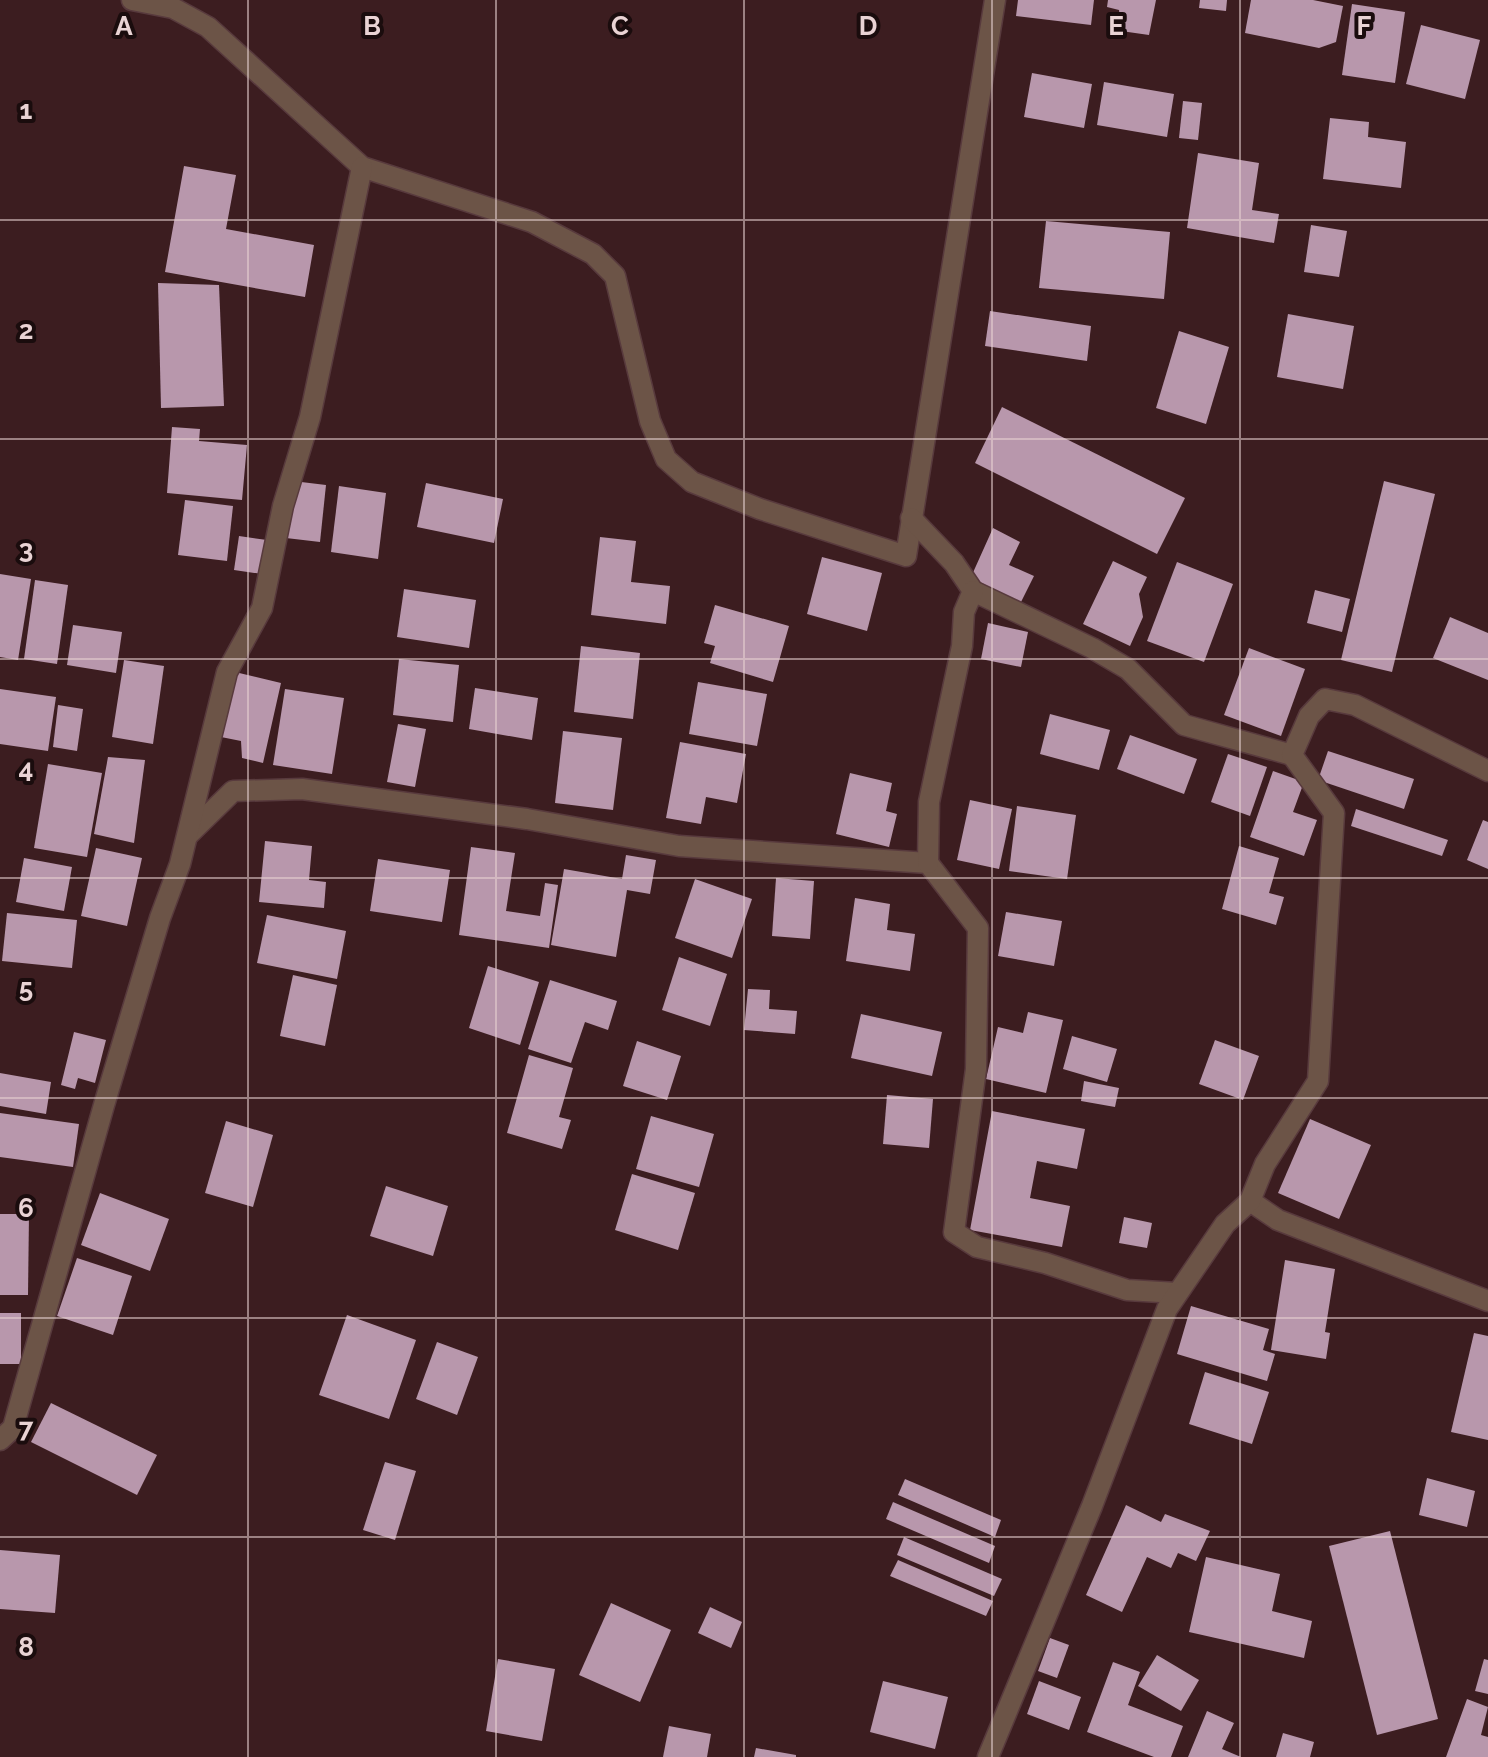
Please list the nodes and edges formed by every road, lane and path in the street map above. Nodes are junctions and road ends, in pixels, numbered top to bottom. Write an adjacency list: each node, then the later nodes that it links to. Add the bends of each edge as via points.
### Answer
1 (132, 0): 3 (street, via 173,8 208,27)
2 (995, 0): 4 (street)
3 (362, 167): 4 (street, via 532,222 593,254 615,276 650,421 666,459 692,482 906,556); 8 (street, via 310,417 283,506 262,608 227,672)
4 (911, 518): 5 (street)
5 (973, 591): 6 (street, via 1128,669 1184,725); 9 (street, via 964,612 962,646 929,802)
6 (1292, 755): 7 (street, via 1309,716 1325,699 1355,705); 10 (street, via 1334,813 1318,1081 1265,1164)
7 (1488, 771)
8 (188, 835): 9 (street, via 233,791 302,789 679,846); 13 (street, via 77,1196 13,1428)
9 (928, 863): 11 (street, via 978,928 976,1069 954,1232 977,1247 1127,1290)
10 (1250, 1201): 11 (street, via 1225,1224); 12 (street, via 1292,1226)
11 (1177, 1293): 14 (street)
12 (1488, 1301)
13 (0, 1440)
14 (988, 1757)

